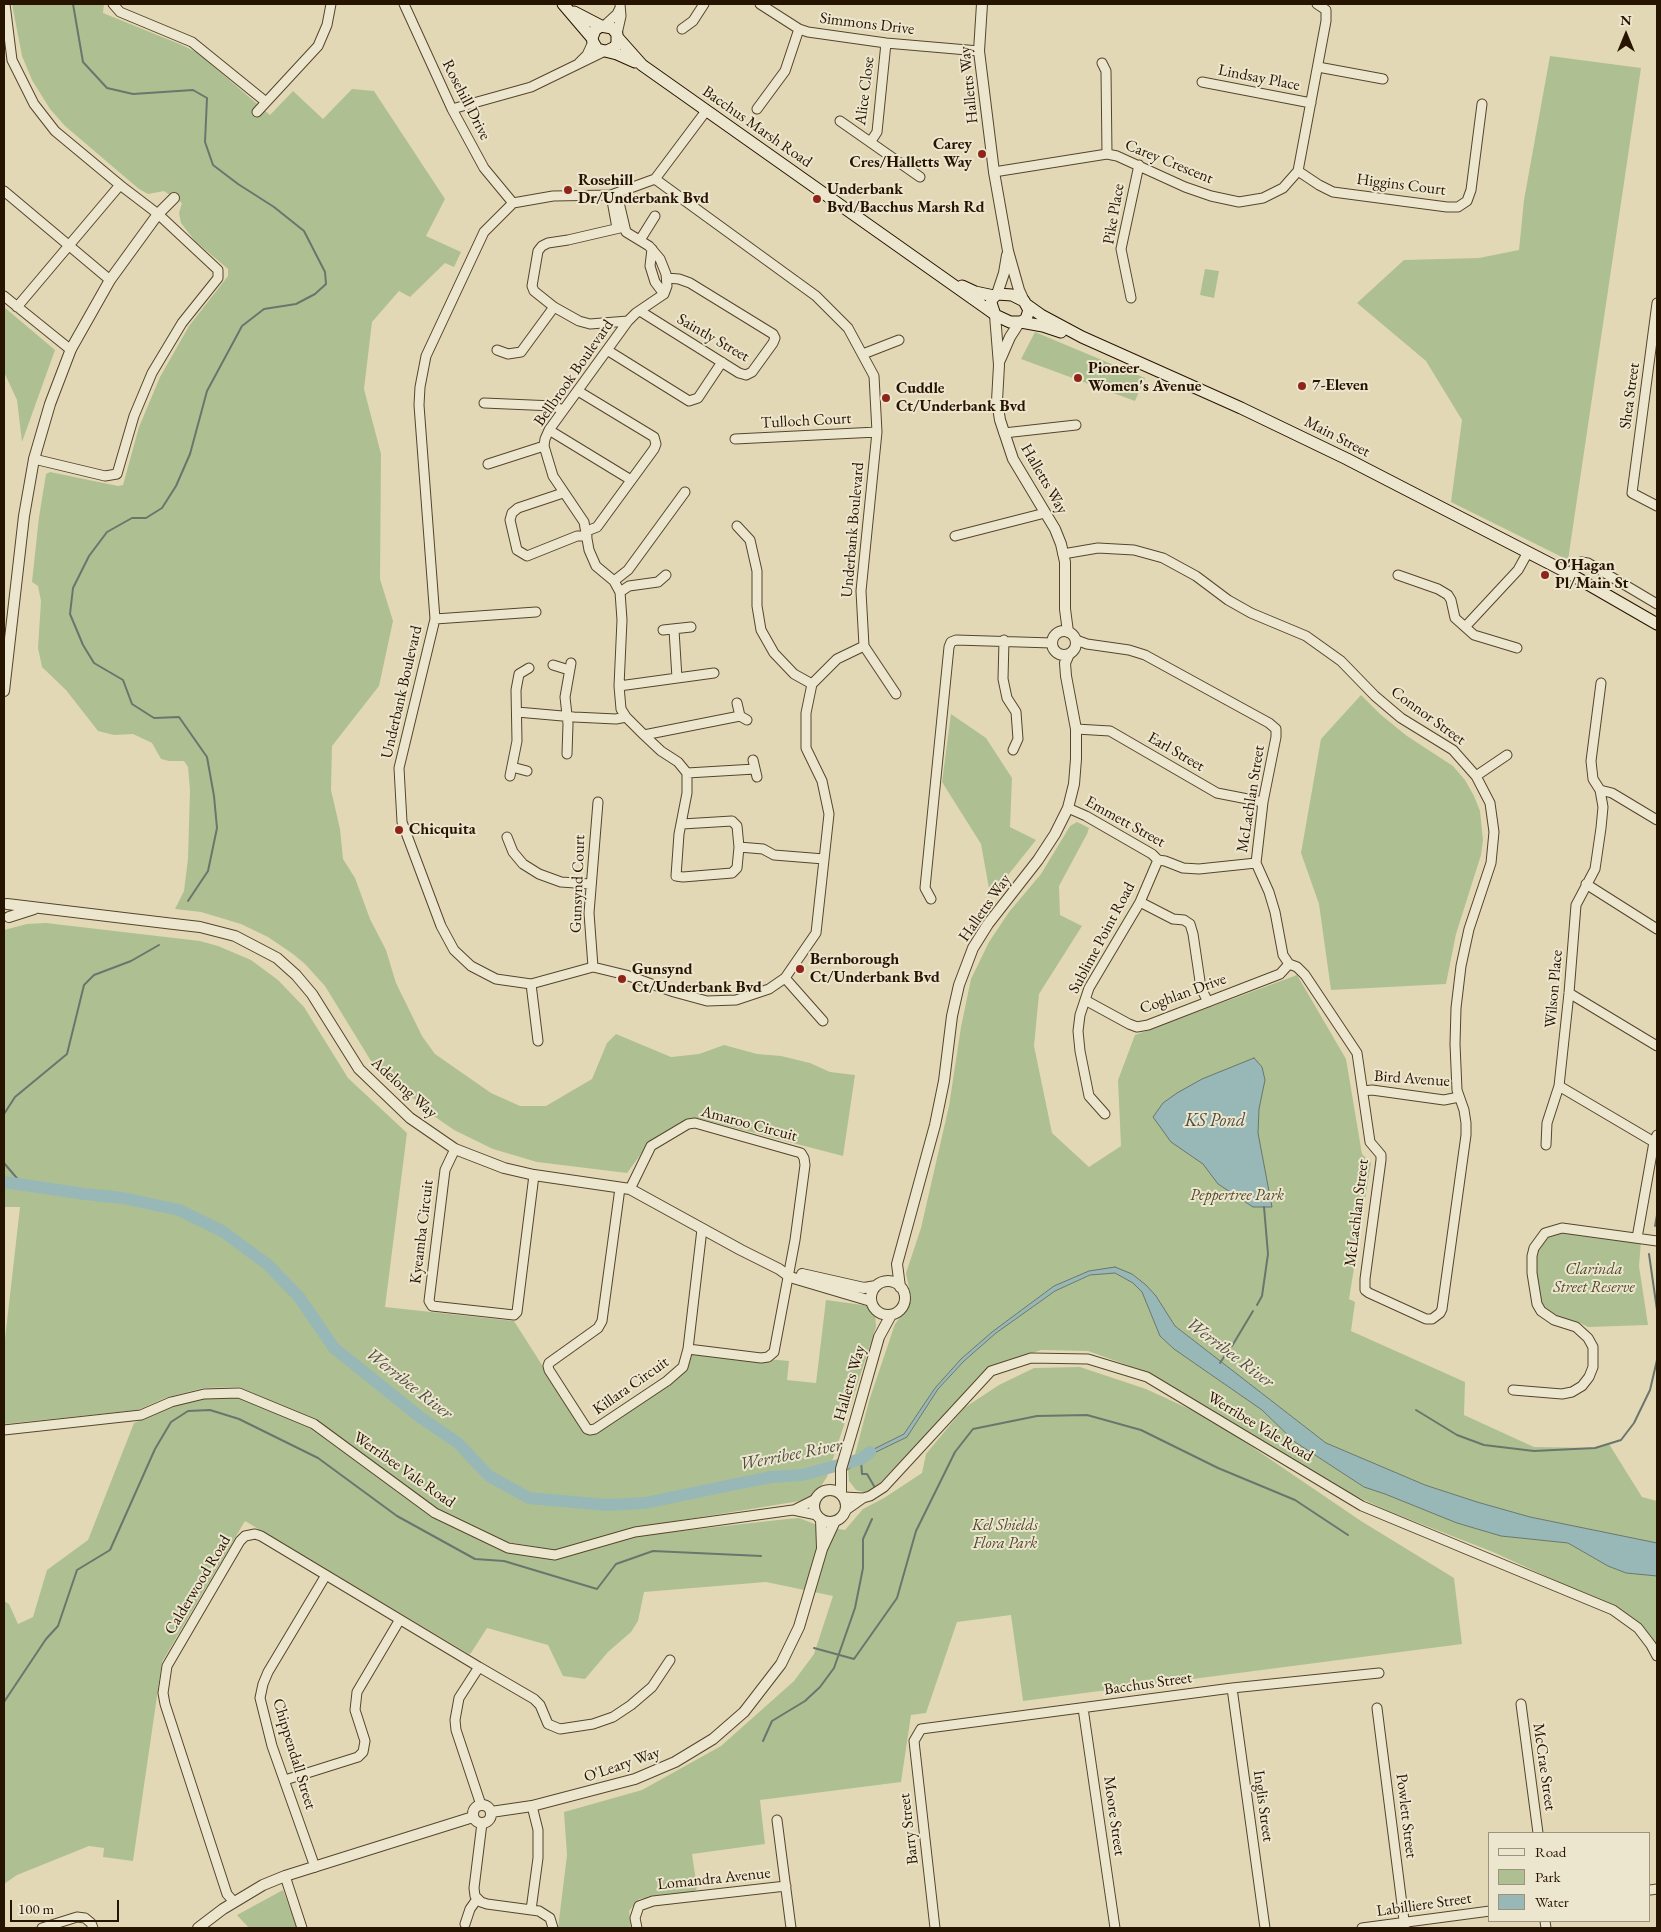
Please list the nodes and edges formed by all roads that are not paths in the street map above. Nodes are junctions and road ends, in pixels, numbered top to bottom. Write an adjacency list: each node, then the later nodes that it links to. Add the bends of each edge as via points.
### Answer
1 (5, 4): 19 (street)
2 (113, 4): 27 (street, via 120,12 192,42)
3 (331, 4): 27 (street, via 318,46)
4 (404, 4): 30 (street, Rosehill Drive)
5 (704, 4): 12 (street, via 693,21)
6 (760, 4): 13 (street, Simmons Drive)
7 (982, 4): 18 (street, Halletts Way)
8 (1322, 5): 24 (street, via 1327,14)
9 (620, 6): 11 (street, via 617,14); 14 (street)
10 (566, 7): 11 (main road); 15 (main road)
11 (603, 26): 14 (main road, via 612,28); 15 (main road, via 595,30)
12 (682, 29)
13 (799, 29): 16 (street, Simmons Drive); 31 (street, via 785,71)
14 (618, 36): 17 (main road, via 615,46); 22 (main road, Bacchus Marsh Road)
15 (592, 40): 17 (main road, via 597,49); 21 (street, via 587,55)
16 (886, 43): 18 (street, Simmons Drive); 35 (street, Alice Close, via 876,132)
17 (606, 51): 21 (street); 22 (main road, Bacchus Marsh Road)
18 (979, 51): 39 (street, Halletts Way)
19 (12, 60): 23 (street); 42 (street, via 34,104 55,131)
20 (1102, 63): 36 (street, via 1106,72)
21 (577, 65): 30 (street, via 530,87)
22 (642, 65): 32 (main road, Bacchus Marsh Road)
23 (4, 66)
24 (1318, 66): 25 (street); 28 (street)
25 (1383, 79)
26 (1202, 82): 28 (street, Lindsay Place)
27 (266, 102): 33 (street)
28 (1311, 103): 38 (street)
29 (1482, 104): 38 (street, Higgins Court, via 1471,190 1467,201 1458,207 1334,192)
30 (452, 109): 46 (street, Rosehill Drive, via 484,168)
31 (758, 109)
32 (706, 110): 41 (street); 54 (main road, Bacchus Marsh Road)
33 (257, 112)
34 (840, 121): 35 (street, Alice Close)
35 (871, 141): 40 (street, Alice Close)
36 (1107, 154): 37 (street, Carey Crescent); 39 (street, Carey Crescent)
37 (1139, 165): 38 (street, Carey Crescent, via 1185,187 1239,202 1263,198 1283,188); 60 (street, Pike Place, via 1121,249)
38 (1298, 171)
39 (994, 172): 53 (street, Halletts Way)
40 (920, 177)
41 (655, 179): 44 (street); 74 (street, Underbank Boulevard, via 816,296 848,328)
42 (120, 185): 47 (street); 51 (street)
43 (4, 191): 51 (street)
44 (614, 195): 46 (street, via 553,196); 49 (street)
45 (174, 198): 47 (street)
46 (513, 203): 105 (street, Underbank Boulevard, via 484,232 422,370 420,429)
47 (158, 214): 56 (street); 86 (street, via 218,270 218,278 182,323 152,373 134,416 117,474 105,476)
48 (655, 216): 50 (street)
49 (620, 228): 50 (street); 64 (street, via 542,246 538,251 532,286)
50 (640, 240): 52 (street)
51 (70, 245): 56 (street); 63 (street)
52 (652, 249): 55 (street, via 660,259); 57 (street, via 650,266 655,282)
53 (1008, 251): 58 (street, Halletts Way); 61 (street, Halletts Way)
54 (928, 266): 58 (main road, Bacchus Marsh Road, via 966,288); 66 (main road, Bacchus Marsh Road)
55 (667, 278): 57 (street); 75 (street, Saintly Street, via 690,283 767,329 775,338 752,372 746,375)
56 (110, 280): 71 (street)
57 (664, 294): 65 (street, Bellbrook Boulevard)
58 (996, 295): 61 (main road, via 1012,295); 66 (main road, via 991,303)
59 (4, 296): 63 (street)
60 (1132, 298)
61 (1025, 303): 68 (main road, via 1028,314); 69 (main road, Main Street)
62 (1657, 303): 91 (street, Shea Street, via 1632,493)
63 (17, 307): 71 (street)
64 (554, 307): 67 (street, via 590,324); 72 (street, via 521,352 508,354)
65 (640, 311): 67 (street, Bellbrook Boulevard); 75 (street, Saintly Street)
66 (994, 314): 68 (main road, via 1004,320); 76 (street, Halletts Way)
67 (628, 321): 73 (street, Bellbrook Boulevard)
68 (1020, 322): 69 (main road, Main Street); 76 (street, Halletts Way)
69 (1082, 337): 96 (main road, Main Street, via 1303,438)
70 (899, 340): 74 (street)
71 (71, 350): 86 (street, via 50,404)
72 (497, 350)
73 (607, 350): 75 (street, via 689,401 698,398); 77 (street, Bellbrook Boulevard)
74 (863, 354): 82 (street, Underbank Boulevard, via 874,376)
75 (722, 362)
76 (998, 365): 83 (street, Halletts Way, via 997,401)
77 (578, 391): 79 (street, Bellbrook Boulevard); 88 (street, via 654,437 656,444)
78 (484, 403): 79 (street, via 554,406)
79 (562, 410): 81 (street, Bellbrook Boulevard)
80 (1076, 425): 83 (street)
81 (549, 430): 85 (street, Bellbrook Boulevard); 88 (street)
82 (877, 432): 84 (street, Tulloch Court); 114 (street, Underbank Boulevard, via 861,591)
83 (1004, 433): 92 (street, Halletts Way, via 1012,459)
84 (736, 440)
85 (544, 446): 87 (street); 90 (street, Bellbrook Boulevard, via 553,476)
86 (34, 459): 123 (street)
87 (488, 464)
88 (631, 480): 94 (street, via 597,527)
89 (685, 492): 101 (street, via 628,570)
90 (563, 493): 94 (street, Bellbrook Boulevard, via 581,516); 94 (street, via 512,513 510,520 517,550 527,556)
91 (1657, 506)
92 (1046, 513): 95 (street); 97 (street, Halletts Way)
93 (737, 526): 122 (street, via 750,540 757,571 761,630 774,652 794,674)
94 (587, 533): 101 (street, Bellbrook Boulevard, via 589,550 596,566)
95 (955, 536)
96 (1528, 552): 100 (main road, Main Street); 108 (street, via 1518,570)
97 (1064, 554): 111 (street, Halletts Way); 138 (street, Connor Street, via 1098,548 1134,550 1163,558 1180,567 1228,600 1306,636 1341,660 1375,696 1401,718 1452,750)
98 (1398, 574): 108 (street, via 1448,595 1455,618)
99 (666, 575): 102 (street, via 658,582 629,586)
100 (1572, 575): 103 (street, via 1574,567 1581,562 1588,563); 106 (main road, Main Street)
101 (614, 581): 102 (street, Bellbrook Boulevard)
102 (620, 592): 124 (street, Bellbrook Boulevard)
103 (1657, 604)
104 (536, 612): 105 (street)
105 (435, 619): 161 (street, Underbank Boulevard, via 399,768 402,822 441,926 454,950 471,966 496,979)
106 (1657, 624)
107 (692, 627): 110 (street)
108 (1465, 627): 115 (street, via 1474,635)
109 (663, 630): 110 (street)
110 (674, 630): 120 (street)
111 (1064, 632): 113 (street, via 1054,635); 116 (street)
112 (1004, 640): 113 (street); 132 (street, via 1003,679 1007,698 1016,712 1018,739); 152 (street, via 956,640 949,647 925,888)
113 (1052, 643): 116 (street, via 1054,650)
114 (864, 646): 122 (street, via 837,659); 125 (street)
115 (1517, 648)
116 (1069, 652): 130 (street, Halletts Way, via 1068,691); 141 (street, McLachlan Street, via 1088,644 1145,655 1270,723 1276,729 1276,737)
117 (553, 665): 128 (street, via 570,666 565,697)
118 (530, 668): 127 (street, via 515,671)
119 (714, 673): 120 (street)
120 (677, 678): 124 (street)
121 (1601, 683): 139 (street, Wilson Place, via 1590,761 1593,779)
122 (812, 684): 147 (street, Underbank Boulevard, via 806,713 806,748 822,781 828,814)
123 (4, 685)
124 (619, 686): 129 (street, Bellbrook Boulevard, via 621,709)
125 (896, 694)
126 (737, 703): 131 (street, via 744,718)
127 (517, 712): 128 (street); 136 (street, via 517,741 511,771)
128 (567, 716): 129 (street); 133 (street)
129 (626, 717): 131 (street, Bellbrook Boulevard)
130 (1076, 729): 141 (street, Earl Street, via 1110,731 1217,793); 142 (street, Halletts Way, via 1074,784)
131 (644, 735): 137 (street, Bellbrook Boulevard)
132 (1013, 750)
133 (567, 754)
134 (1507, 755): 138 (street)
135 (755, 768): 137 (street)
136 (528, 771)
137 (687, 773): 144 (street)
138 (1476, 776): 167 (street, Connor Street, via 1490,803 1494,832 1491,863 1461,966)
139 (1600, 790): 143 (street, via 1612,793); 151 (street, Wilson Place, via 1603,807 1595,869)
140 (598, 802): 150 (street, Gunsynd Court)
141 (1263, 802): 149 (street, McLachlan Street)
142 (1068, 808): 148 (street, Emmett Street); 181 (street, Halletts Way, via 1038,860 973,948 959,986 935,1125)
143 (1657, 820)
144 (682, 824): 146 (street, via 732,821 737,826); 146 (street, via 676,876 732,873 738,868)
145 (507, 837): 150 (street, via 512,852 539,874 561,882)
146 (739, 847): 147 (street)
147 (824, 860): 160 (street, Underbank Boulevard, via 816,932)
148 (1158, 860): 149 (street, Emmett Street, via 1198,869); 154 (street, Sublime Point Road)
149 (1256, 863): 158 (street, McLachlan Street, via 1276,912 1283,955)
150 (590, 884): 159 (street, Gunsynd Court)
151 (1586, 884): 157 (street); 162 (street, Wilson Place, via 1576,905)
152 (931, 899)
153 (5, 902): 155 (street, Adelong Way); 156 (street, via 10,911)
154 (1140, 902): 163 (street, Sublime Point Road); 164 (street, via 1190,924 1201,988)
155 (40, 907): 156 (street, Adelong Way); 175 (street, Adelong Way, via 200,927 235,936 277,958 312,994 359,1069 410,1118)
156 (6, 920)
157 (1657, 929)
158 (1289, 964): 164 (street, Coghlan Drive, via 1280,974); 170 (street, McLachlan Street, via 1305,976 1351,1042 1357,1054)
159 (593, 967): 160 (street, Underbank Boulevard, via 707,1001 736,1000 770,989); 161 (street, Underbank Boulevard)
160 (785, 978): 165 (street)
161 (531, 984): 166 (street)
162 (1569, 993): 168 (street); 169 (street, Wilson Place)
163 (1085, 1000): 164 (street, Coghlan Drive, via 1137,1027); 172 (street, Sublime Point Road, via 1078,1031 1080,1051 1089,1096)
164 (1208, 1002)
165 (823, 1021)
166 (538, 1041)
167 (1454, 1044): 171 (street, McLachlan Street)
168 (1657, 1046)
169 (1559, 1086): 173 (street); 174 (street, Wilson Place, via 1547,1123)
170 (1363, 1091): 171 (street, Bird Avenue, via 1444,1100); 171 (street, McLachlan Street, via 1370,1142 1381,1160 1364,1279 1366,1290 1426,1319 1437,1317 1442,1309 1466,1134)
171 (1459, 1097)
172 (1105, 1114)
173 (1656, 1138): 179 (street)
174 (1546, 1145)
175 (454, 1149): 176 (street, Adelong Way, via 504,1168); 176 (street, Kyeamba Circuit, via 445,1170 429,1301 432,1306 514,1315 517,1312)
176 (534, 1175): 177 (street, Adelong Way)
177 (625, 1188): 178 (street, Adelong Way); 182 (street, Amaroo Circuit, via 651,1146 688,1124 695,1123 802,1153 805,1164 795,1240); 188 (street, Killara Circuit, via 602,1321 598,1328 549,1363 549,1370 590,1430 667,1381 683,1367)
178 (702, 1229): 182 (street, Adelong Way); 188 (street, Killara Circuit)
179 (1637, 1238): 180 (street); 189 (street, via 1562,1228 1545,1233 1532,1256 1537,1304 1554,1320 1576,1327 1588,1338 1593,1348 1593,1367 1582,1386 1572,1392)
180 (1657, 1241)
181 (897, 1264): 183 (street, Halletts Way); 184 (street, Halletts Way)
182 (786, 1272): 183 (street, Adelong Way, via 864,1288); 185 (street, Adelong Way, via 790,1277); 188 (street, via 772,1355 761,1358)
183 (881, 1284): 184 (street, via 891,1282); 185 (street, via 873,1291)
184 (900, 1287): 186 (street, via 905,1301)
185 (874, 1306): 186 (street, via 881,1314); 187 (street)
186 (892, 1315): 187 (street)
187 (880, 1334): 191 (street, Halletts Way)
188 (688, 1349)
189 (1513, 1390)
190 (4, 1430): 196 (street, Werribee Vale Road, via 141,1415 171,1402 204,1394 240,1393 314,1424 435,1513 508,1548 556,1555 634,1532)
191 (841, 1469): 192 (street, Halletts Way); 193 (street, Halletts Way)
192 (826, 1490): 193 (street); 195 (street)
193 (842, 1496): 194 (street, Werribee Vale Road); 197 (street)
194 (863, 1498): 197 (street, Werribee Vale Road); 203 (street, Werribee Vale Road, via 884,1487 991,1372 1031,1358 1088,1358 1147,1377 1362,1506 1613,1610 1638,1628)
195 (816, 1499): 196 (street, Werribee Vale Road); 198 (street, via 814,1504)
196 (793, 1510): 198 (street, Werribee Vale Road)
197 (846, 1510): 199 (street)
198 (819, 1517): 199 (street, via 825,1522); 200 (street, O'Leary Way)
199 (835, 1522): 200 (street, O'Leary Way)
200 (822, 1549): 214 (street, O'Leary Way, via 798,1628 781,1664 744,1712 713,1739 675,1762 635,1779)
201 (326, 1575): 202 (street, Calderwood Road); 212 (street, Chippendall Street, via 275,1659 260,1698 272,1746); 223 (street, Calderwood Road, via 261,1536 245,1536 168,1666 165,1704 227,1894)
202 (399, 1621): 205 (street, Calderwood Road); 212 (street, via 357,1692 355,1710 365,1741 363,1752 358,1757)
203 (1657, 1656)
204 (670, 1660): 205 (street, Calderwood Road, via 652,1687 613,1717 560,1729 552,1727 534,1699)
205 (479, 1667): 213 (street, via 459,1698 454,1720)
206 (1379, 1673): 207 (street, Bacchus Street)
207 (1232, 1688): 209 (street, Bacchus Street); 237 (street, Inglis Street)
208 (1521, 1704): 218 (street, McCrae Street)
209 (1083, 1708): 211 (street, Bacchus Street); 236 (street, Moore Street)
210 (1377, 1708): 227 (street, Powlett Street)
211 (921, 1729): 235 (street, Barry Street, via 914,1741)
212 (285, 1780): 219 (street, Chippendall Street)
213 (481, 1805): 215 (street); 216 (street, via 475,1808)
214 (532, 1806): 215 (street, O'Leary Way); 224 (street, via 538,1830 538,1858)
215 (491, 1812): 216 (street, via 490,1820)
216 (478, 1820): 219 (street); 222 (street, via 474,1888)
217 (777, 1820): 221 (street)
218 (1538, 1832)
219 (314, 1867): 220 (street)
220 (285, 1876): 223 (street); 231 (street)
221 (786, 1886): 233 (street, Lomandra Avenue, via 653,1901 639,1906); 234 (street)
222 (477, 1899): 224 (street, via 487,1904); 226 (street)
223 (234, 1902): 230 (street)
224 (531, 1910): 232 (street, via 547,1916)
225 (1488, 1911): 227 (street, Labilliere Street)
226 (466, 1924)
227 (1405, 1925): 238 (street, Labilliere Street)
228 (42, 1928): 229 (street, via 77,1917 86,1918)
229 (93, 1928)
230 (198, 1928)
231 (302, 1928)
232 (552, 1928)
233 (636, 1928)
234 (791, 1928)
235 (936, 1928)
236 (1115, 1928)
237 (1265, 1928)
238 (1362, 1928)

